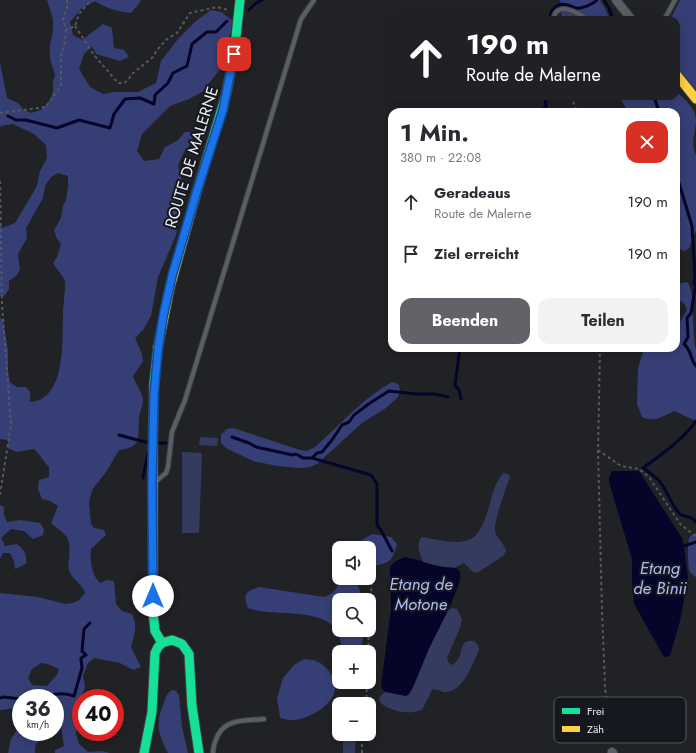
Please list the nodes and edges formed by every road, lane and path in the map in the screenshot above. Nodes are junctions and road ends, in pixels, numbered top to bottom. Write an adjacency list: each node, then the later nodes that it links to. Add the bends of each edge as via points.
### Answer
1 (67, 0): 13 (path, via 63,20)
2 (91, 0): 12 (path, via 79,14)
3 (240, 0): 7 (street, ROUTE DE MALERNE)
4 (314, 0): 20 (lane, via 301,19 185,400 172,432 168,468 166,473)
5 (616, 0): 10 (street)
6 (675, 0): 11 (lane)
7 (239, 11): 12 (path, via 217,7 190,13 153,58 124,83 118,83 103,66); 20 (street, ROUTE DE MALERNE, via 232,68 223,110 178,252 162,320 155,373)
8 (554, 16): 9 (lane, via 557,10 563,8 570,8)
9 (582, 16)
10 (629, 16)
11 (666, 16)
12 (75, 26): 13 (path)
13 (66, 30): 16 (path, via 61,56 61,85 46,107)
14 (680, 79): 15 (street)
15 (696, 99)
16 (0, 113)
17 (0, 181): 21 (path, via 2,305 11,424)
18 (600, 352): 19 (path)
19 (598, 450): 22 (path, via 621,466 639,469 649,477 681,525); 24 (path)
20 (152, 484): 23 (street, ROUTE DE MALERNE, via 153,611 155,631)
21 (0, 495)
22 (696, 536)
23 (162, 643): 28 (street, via 155,653 152,712); 29 (street, via 176,641 185,646 189,654 192,706)
24 (606, 697)
25 (264, 719): 30 (lane, via 228,724 220,730)
26 (362, 741): 31 (path)
27 (611, 743): 32 (path)
28 (144, 753)
29 (199, 753)
30 (213, 753)
31 (362, 753)
32 (612, 753)

